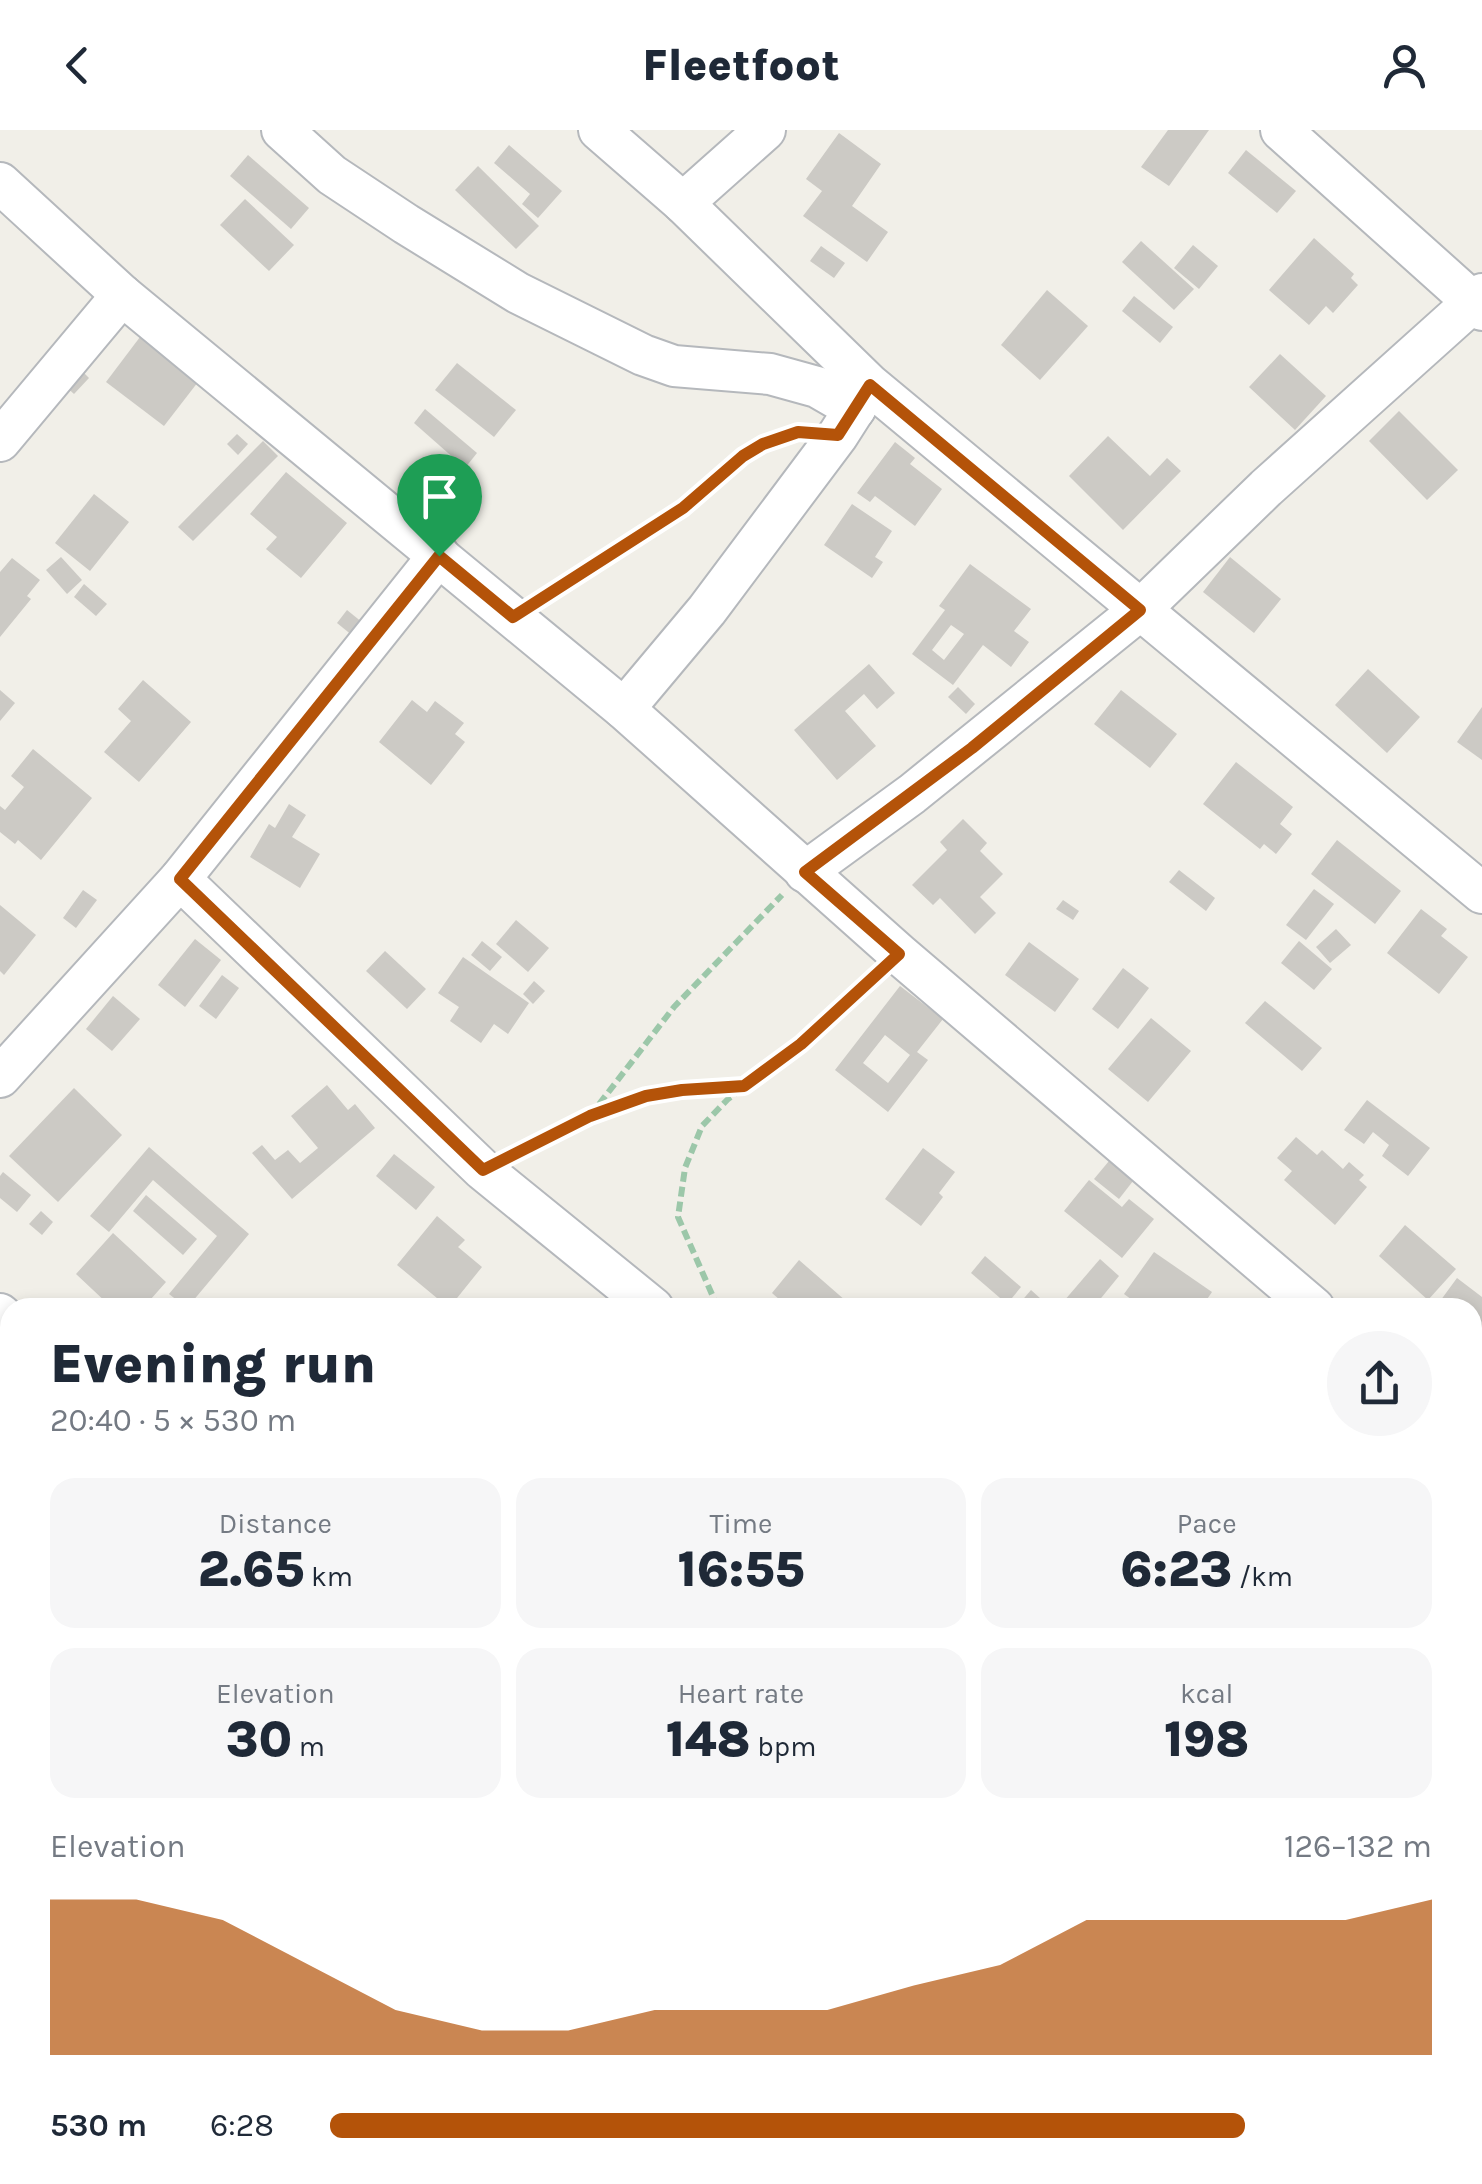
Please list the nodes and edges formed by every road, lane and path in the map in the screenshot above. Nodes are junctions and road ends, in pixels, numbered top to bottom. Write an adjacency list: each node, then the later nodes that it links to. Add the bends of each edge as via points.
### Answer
1 (282, 130): 9 (street, via 332,176 406,224 518,292 644,355 674,366 770,374 817,387)
2 (599, 130): 6 (street)
3 (765, 130): 6 (street)
4 (1282, 130): 8 (street)
5 (0, 183): 7 (street)
6 (683, 204): 9 (street)
7 (122, 295): 10 (street); 11 (street)
8 (1480, 303): 12 (street, via 1266,488)
9 (854, 410): 12 (street); 13 (path, via 743,456 683,508); 14 (street, via 707,610)
10 (0, 441)
11 (439, 556): 13 (street); 16 (street)
12 (1140, 610): 15 (street, via 927,783); 17 (street)
13 (513, 617): 14 (street)
14 (624, 709): 15 (street)
15 (805, 872): 18 (street); 21 (path, via 674,1007)
16 (180, 879): 19 (street); 22 (street)
17 (1482, 894)
18 (899, 954): 20 (path); 25 (street)
19 (0, 1078)
20 (744, 1086): 21 (path, via 646,1096); 24 (path, via 702,1126 678,1196 684,1235)
21 (590, 1116): 22 (path)
22 (483, 1170): 23 (street)
23 (641, 1298)
24 (713, 1298)
25 (1302, 1298)

